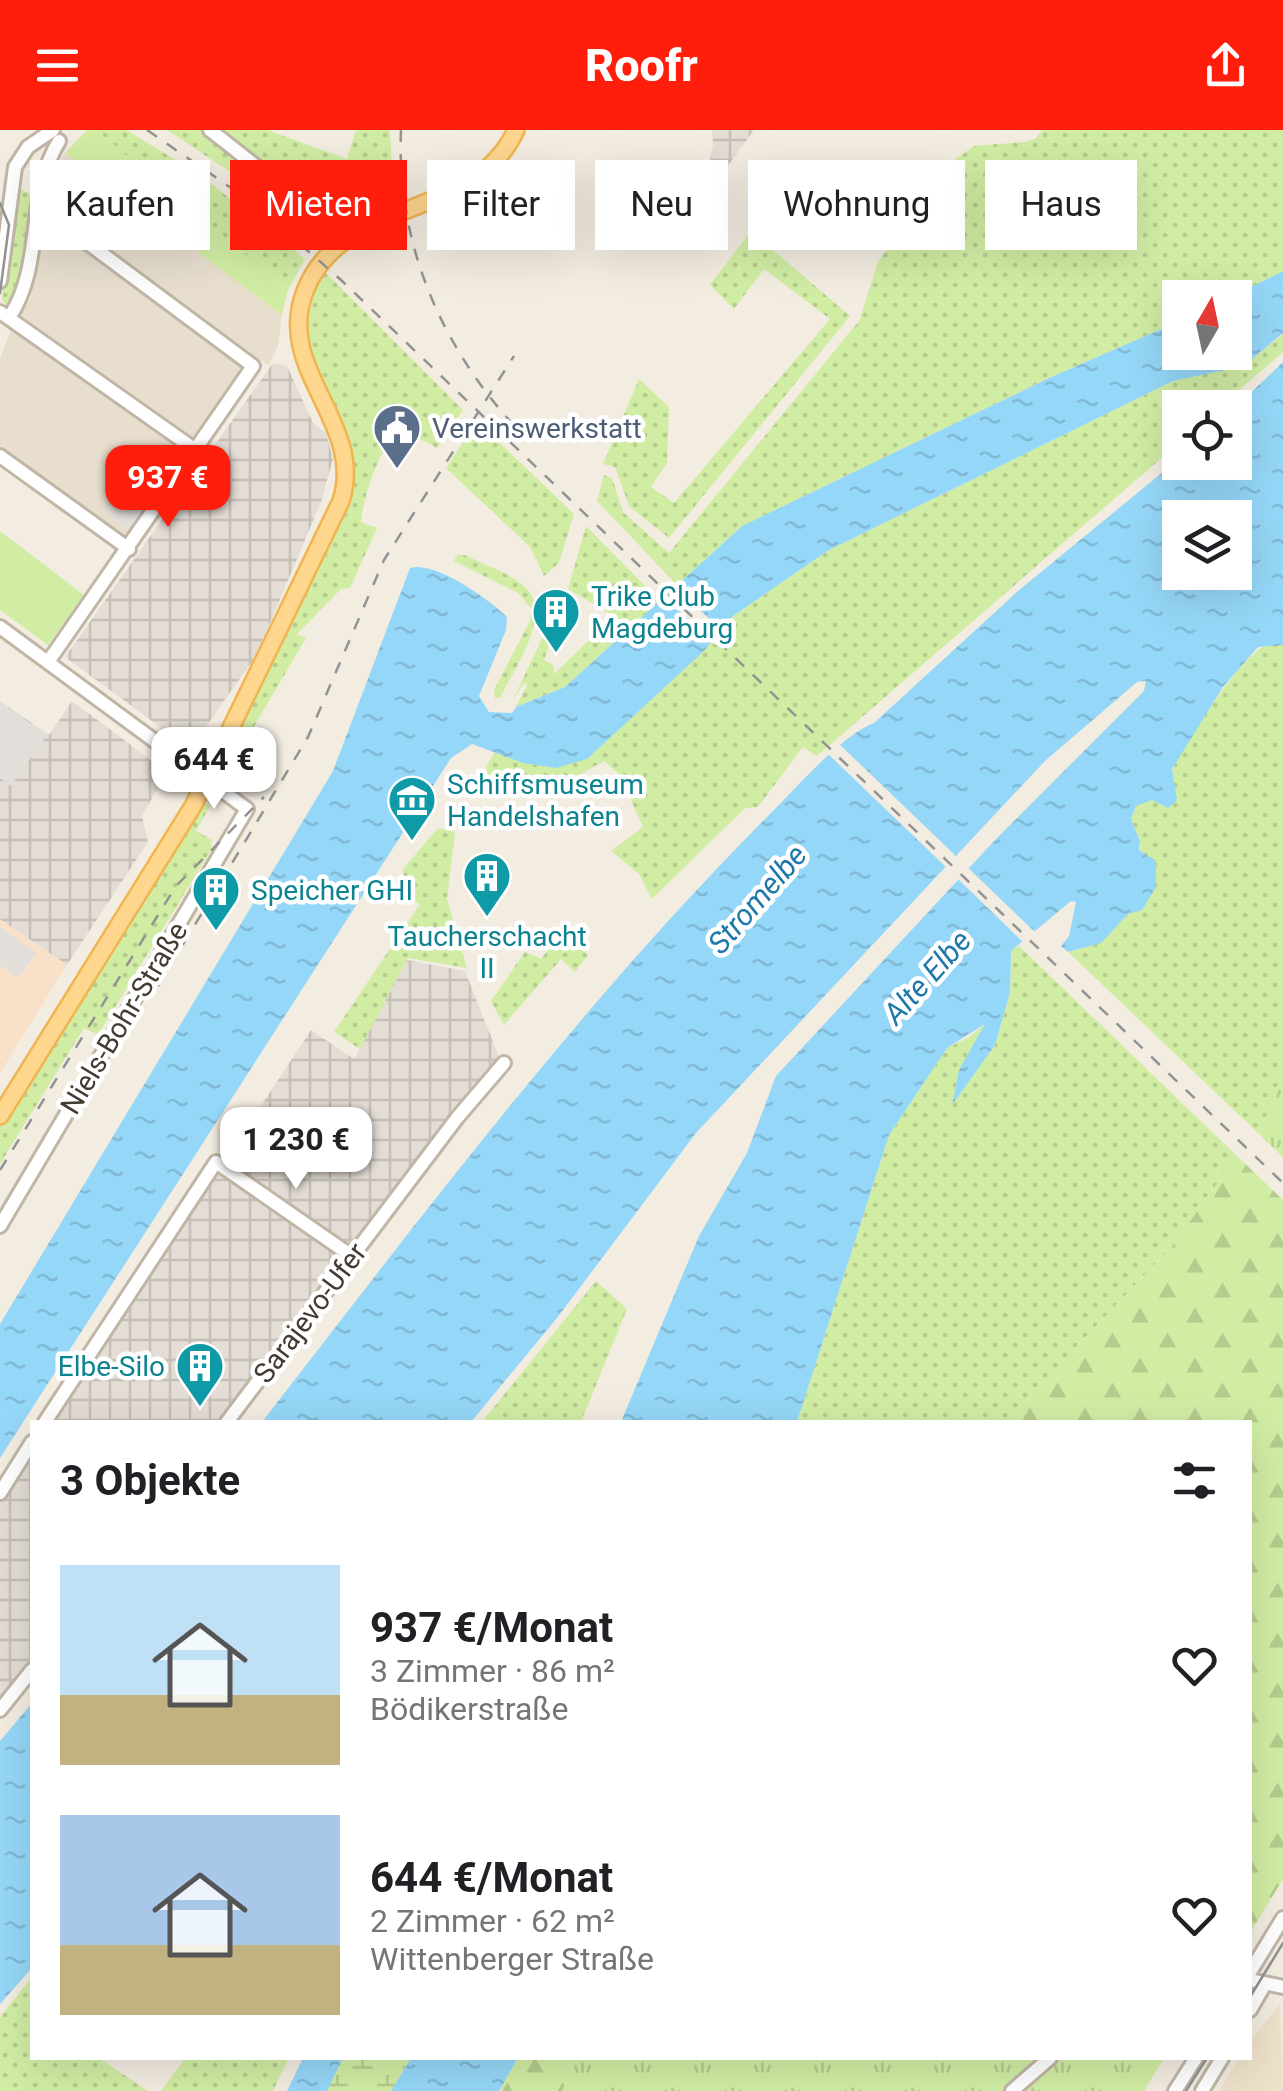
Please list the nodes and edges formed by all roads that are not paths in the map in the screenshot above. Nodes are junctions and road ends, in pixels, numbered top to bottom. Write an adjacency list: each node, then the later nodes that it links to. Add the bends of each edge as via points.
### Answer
1 (210, 130): 5 (street)
2 (516, 130): 15 (main road, via 474,182 369,226 330,251 306,289 298,336 306,370 343,441 346,485)
3 (56, 136): 4 (street); 8 (street, via 28,148 15,167)
4 (48, 160)
5 (248, 160)
6 (30, 250): 9 (street, via 23,292)
7 (98, 250): 10 (street, via 251,361 251,372)
8 (0, 281)
9 (5, 314): 10 (street)
10 (197, 450): 12 (street)
11 (0, 456): 12 (street)
12 (129, 549): 14 (street)
13 (0, 627): 14 (street)
14 (48, 662): 15 (street)
15 (206, 780): 17 (main road); 18 (street, Niels-Bohr-Straße, via 247,809)
16 (504, 1062): 19 (street, Sarajevo-Ufer)
17 (0, 1116)
18 (0, 1226)
19 (353, 1256): 20 (street, via 216,1162); 21 (street, Sarajevo-Ufer)
20 (51, 1420)
21 (230, 1420)
22 (30, 1445): 23 (street)
23 (0, 1493)
24 (30, 1672): 25 (street)
25 (0, 1710)
26 (1283, 1918): 27 (street)
27 (1252, 1969)
28 (1252, 1981): 29 (street)
29 (1265, 1984): 30 (street); 31 (street)
30 (1283, 1986)
31 (1252, 2007)
32 (1048, 2060): 35 (street)
33 (1195, 2060): 36 (street)
34 (1221, 2060): 37 (street)
35 (1012, 2091)
36 (1176, 2091)
37 (1202, 2091)

